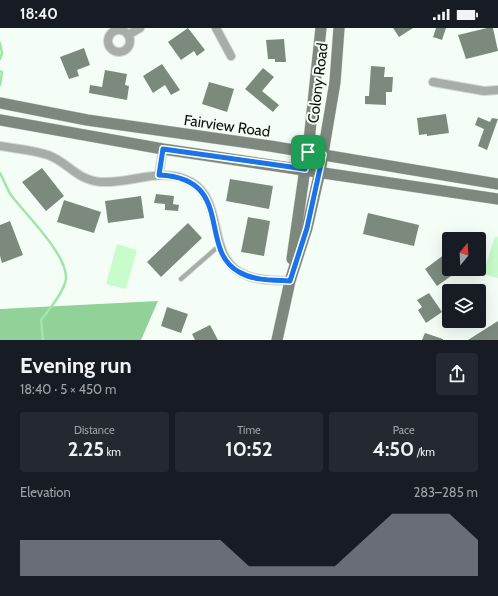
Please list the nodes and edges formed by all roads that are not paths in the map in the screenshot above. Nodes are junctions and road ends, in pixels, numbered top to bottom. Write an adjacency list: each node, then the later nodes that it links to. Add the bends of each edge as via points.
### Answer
1 (140, 28): 5 (street)
2 (216, 28): 6 (street)
3 (321, 28): 13 (main road, Colony Road)
4 (340, 28): 14 (main road, Colony Road, via 335,82)
5 (128, 35)
6 (231, 56)
7 (433, 82): 8 (street, via 476,90)
8 (498, 90)
9 (0, 103): 13 (main road, Fairview Road, via 109,124)
10 (0, 120): 12 (main road)
11 (0, 146): 17 (street, via 49,156 89,180 102,182)
12 (163, 149): 15 (main road); 17 (street)
13 (308, 152): 14 (main road, Fairview Road); 15 (main road, Colony Road)
14 (323, 155): 16 (main road, Colony Road); 18 (main road, Fairview Road)
15 (305, 169): 16 (main road); 22 (main road, Colony Road, via 294,234)
16 (320, 171): 19 (main road); 22 (main road, Colony Road, via 307,228)
17 (159, 175): 20 (street, via 192,182 202,192 211,208)
18 (498, 184)
19 (498, 199)
20 (220, 245): 21 (lane); 22 (street, via 228,264 238,272 248,277)
21 (181, 279)
22 (290, 281): 23 (main road, Colony Road)
23 (277, 340)

